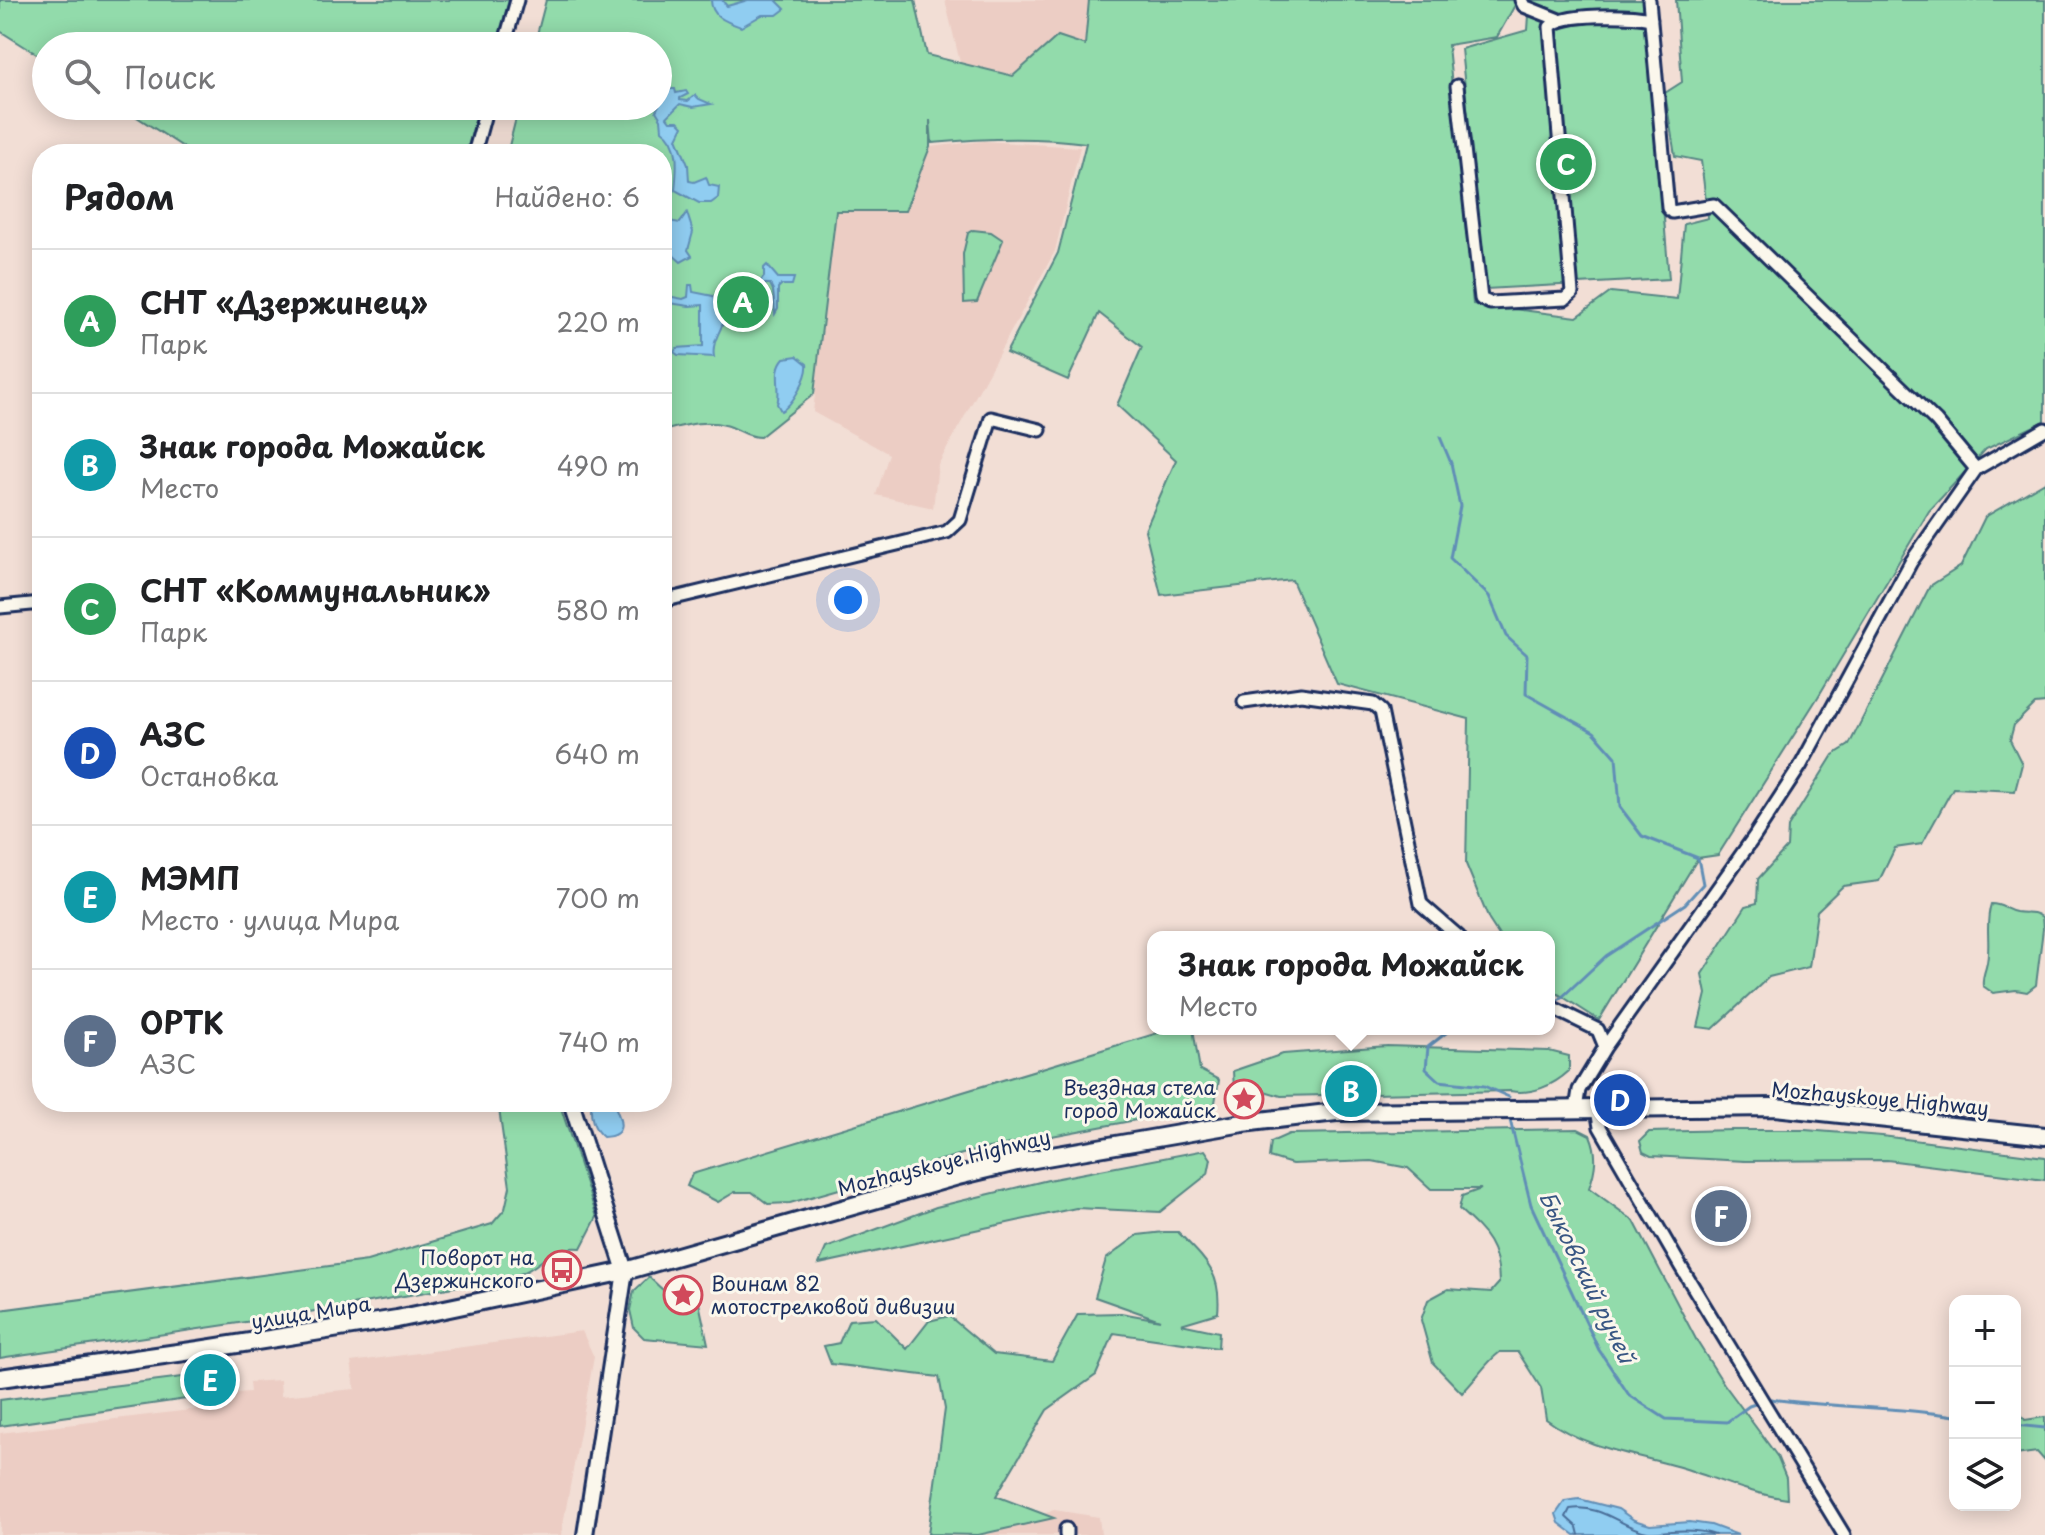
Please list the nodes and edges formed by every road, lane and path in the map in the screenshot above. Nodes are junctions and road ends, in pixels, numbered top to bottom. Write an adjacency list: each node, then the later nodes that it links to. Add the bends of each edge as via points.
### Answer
1 (517, 0): 6 (street)
2 (1521, 0): 5 (street)
3 (1649, 0): 4 (street)
4 (1651, 19): 5 (street); 12 (street, via 1668,208 1672,212 1714,205 1936,421)
5 (1559, 20): 7 (street, via 1550,34 1569,298 1490,303 1481,299)
6 (508, 32)
7 (1457, 86)
8 (483, 120): 9 (street)
9 (477, 144)
10 (2045, 429): 12 (street)
11 (1040, 430): 13 (street, via 991,418 960,520 947,532)
12 (1976, 469): 19 (street, via 1911,562 1801,765)
13 (672, 599)
14 (32, 604): 15 (street)
15 (0, 607)
16 (1244, 702): 17 (street, via 1301,694 1373,704 1381,711 1421,904)
17 (1452, 931)
18 (1555, 1009): 19 (street, via 1598,1030)
19 (1605, 1047): 20 (street, via 1579,1090)
20 (1576, 1109): 21 (main road, Mozhayskoye Highway); 24 (main road, Mozhayskoye Highway, via 1323,1113 1126,1142 968,1173)
21 (1597, 1109): 23 (main road, Mozhayskoye Highway, via 1798,1109); 27 (street, via 1600,1127 1677,1261)
22 (574, 1112): 24 (street)
23 (2045, 1136)
24 (625, 1271): 25 (main road, улица Мира, via 363,1325); 26 (street)
25 (0, 1378)
26 (585, 1535)
27 (1844, 1535)

